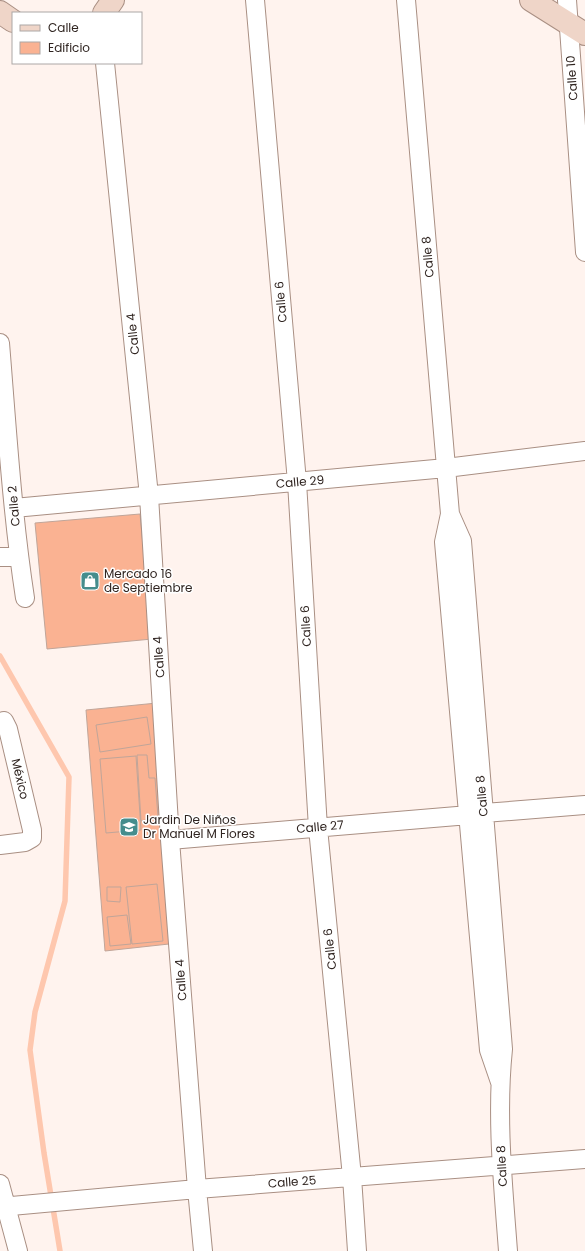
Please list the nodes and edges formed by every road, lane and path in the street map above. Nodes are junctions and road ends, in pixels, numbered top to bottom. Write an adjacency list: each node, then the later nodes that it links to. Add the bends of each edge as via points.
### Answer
1 (113, 0): 7 (main road)
2 (255, 0): 16 (street, Calle 6)
3 (406, 0): 15 (street, Calle 8)
4 (531, 0): 9 (main road)
5 (567, 0): 9 (street, Calle 10)
6 (0, 12): 8 (main road)
7 (105, 12)
8 (12, 20)
9 (576, 29): 11 (street, Calle 10)
10 (105, 64): 17 (street, Calle 4)
11 (580, 131): 12 (street, Calle 10)
12 (585, 252)
13 (0, 343): 18 (street, Calle 2)
14 (585, 451): 15 (street, Calle 29)
15 (446, 468): 16 (street, Calle 29); 24 (street, Calle 8, via 450,514 462,541)
16 (297, 482): 17 (street, Calle 29); 25 (street, Calle 6)
17 (149, 496): 18 (street, Calle 29); 26 (street, Calle 4)
18 (14, 508): 20 (street, Calle 2)
19 (0, 557): 20 (street)
20 (19, 557): 21 (street, Calle 2)
21 (25, 598)
22 (2, 722): 27 (street, México, via 8,729 32,838 25,842)
23 (585, 805): 24 (street, Calle 27)
24 (476, 814): 25 (street, Calle 27); 29 (street, Calle 8, via 504,1049 500,1082)
25 (318, 828): 26 (street, Calle 27); 30 (street, Calle 6)
26 (170, 840): 32 (street, Calle 4)
27 (0, 845)
28 (585, 1159): 29 (street, Calle 25)
29 (502, 1165): 30 (street, Calle 25); 37 (street, Calle 8)
30 (352, 1177): 32 (street, Calle 25); 36 (street, Calle 6)
31 (0, 1184): 33 (street)
32 (197, 1189): 33 (street, Calle 25); 35 (street, Calle 4)
33 (3, 1206): 34 (street)
34 (18, 1251)
35 (203, 1251)
36 (357, 1251)
37 (508, 1251)

